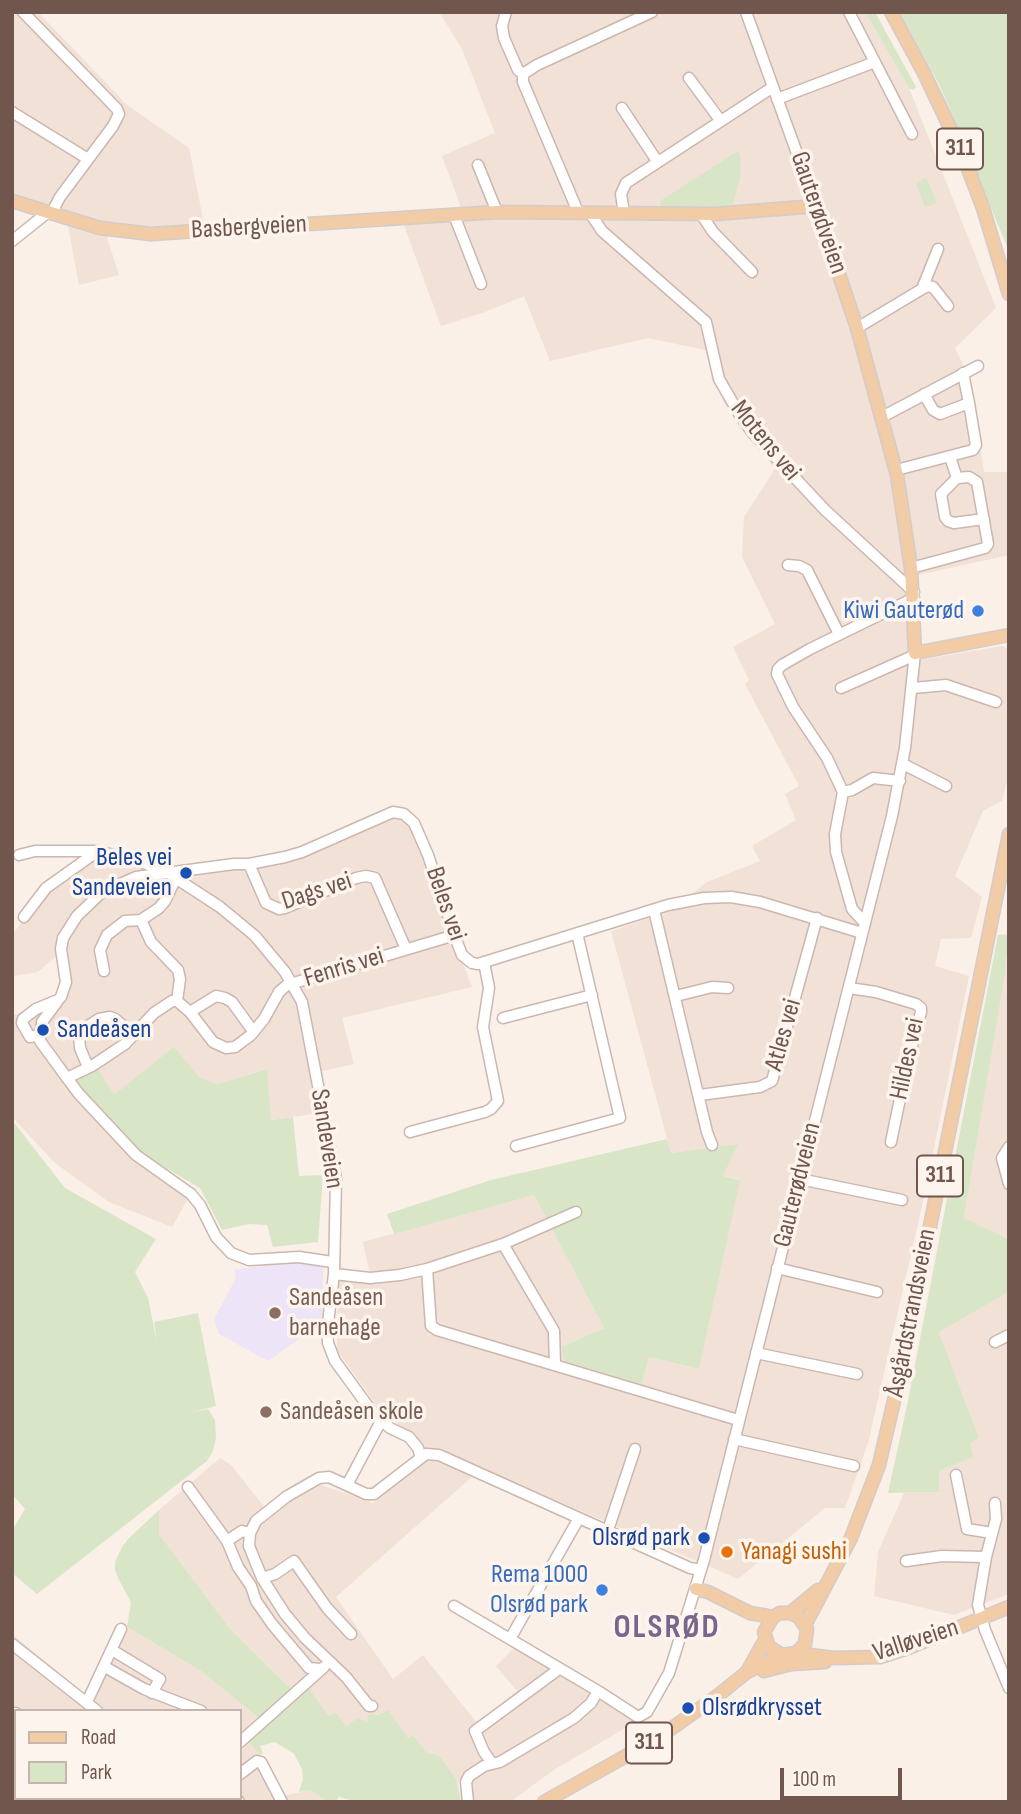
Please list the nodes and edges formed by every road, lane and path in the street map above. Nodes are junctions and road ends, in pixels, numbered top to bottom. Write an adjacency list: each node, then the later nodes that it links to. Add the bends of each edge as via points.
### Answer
1 (23, 12): 16 (street, via 119,114)
2 (506, 12): 8 (street, Motens vei, via 503,35)
3 (652, 12): 8 (street)
4 (746, 12): 10 (street, Gauterødveien)
5 (849, 12): 7 (street)
6 (891, 12): 32 (main road, 311, via 962,153)
7 (876, 62): 11 (street); 15 (street)
8 (523, 74): 22 (street, Motens vei)
9 (690, 78): 14 (street)
10 (773, 87): 11 (street, Gauterødveien); 14 (street)
11 (777, 99): 20 (street, Gauterødveien)
12 (622, 108): 17 (street)
13 (12, 112): 16 (street)
14 (720, 120): 17 (street)
15 (912, 134)
16 (88, 159): 23 (street)
17 (657, 161): 24 (street, via 624,186)
18 (478, 165): 21 (street)
19 (12, 201): 23 (main road, Basbergveien)
20 (816, 206): 26 (main road, Basbergveien); 34 (main road, Gauterødveien)
21 (497, 212): 22 (main road, Basbergveien); 25 (main road, Basbergveien)
22 (584, 212): 24 (main road, Basbergveien); 46 (street, Motens vei, via 706,322 719,379 752,432)
23 (49, 213): 25 (main road, Basbergveien, via 100,228 151,234); 27 (street)
24 (624, 213): 26 (main road, Basbergveien)
25 (454, 215): 30 (street)
26 (701, 215): 29 (street)
27 (12, 241)
28 (938, 248): 31 (street)
29 (752, 272)
30 (481, 284)
31 (922, 289): 33 (street, via 933,287); 34 (street)
32 (1009, 294)
33 (948, 306)
34 (857, 327): 39 (main road, Gauterødveien)
35 (978, 366): 36 (street)
36 (963, 373): 37 (street); 38 (street)
37 (924, 394): 38 (street, via 942,414); 39 (street)
38 (969, 402): 40 (street, via 975,448)
39 (882, 417): 45 (main road, Gauterødveien, via 897,475)
40 (950, 457): 41 (street); 42 (street)
41 (904, 468)
42 (957, 478): 43 (street, via 976,480); 43 (street, via 941,494 945,517 954,523)
43 (984, 519): 45 (street, via 989,542 985,548)
44 (788, 565): 47 (street, via 807,570)
45 (911, 569): 46 (main road, Gauterødveien)
46 (914, 595): 47 (street); 51 (main road, Gauterødveien)
47 (839, 634): 58 (street, via 790,660 777,674)
48 (1009, 635): 49 (main road)
49 (966, 644): 50 (main road); 51 (main road)
50 (1009, 644)
51 (915, 654): 52 (street); 53 (street, Gauterødveien)
52 (841, 688)
53 (913, 688): 54 (street, via 946,685); 55 (street, Gauterødveien)
54 (996, 702)
55 (903, 764): 56 (street, Gauterødveien); 57 (street)
56 (900, 781): 58 (street, via 873,778); 68 (street, Gauterødveien)
57 (946, 786)
58 (843, 792): 68 (street, via 836,852 852,909)
59 (1009, 834): 127 (main road, Åsgårdstrandsveien / 311, via 889,1425 865,1506)
60 (98, 851): 61 (street, Sandeveien); 63 (street, Sandeveien); 65 (street, via 46,888)
61 (19, 855)
62 (249, 864): 63 (street, Beles vei); 70 (street, Beles vei, via 302,852 399,812 416,828); 71 (street, Dags vei, via 266,903 279,909 356,878 375,878)
63 (169, 874): 67 (street, via 174,882 165,901); 74 (street, Sandeveien, via 244,926); 79 (street, Beles vei, via 136,877 108,887 77,916 63,938 66,982)
64 (654, 910): 66 (street, Beles vei, via 684,901 731,897); 69 (street, Beles vei); 78 (street)
65 (24, 917)
66 (817, 918): 68 (street, Beles vei); 88 (street, Atles vei, via 772,1081 760,1087)
67 (141, 920): 73 (street, via 125,921 107,935 100,950); 80 (street, via 151,942 178,970)
68 (863, 927): 76 (street, Gauterødveien)
69 (577, 933): 72 (street, Beles vei); 77 (street)
70 (455, 935): 71 (street, Fenris vei); 72 (street, Beles vei, via 467,960)
71 (407, 949): 74 (street, Fenris vei)
72 (484, 962): 89 (street, via 489,988 483,1027 498,1101 485,1112)
73 (104, 971)
74 (292, 984): 83 (street, Fenris vei, via 279,992); 99 (street, Sandeveien, via 306,1016 336,1179)
75 (729, 988): 78 (street, via 712,987)
76 (849, 988): 90 (street, Hildes vei, via 920,1008); 94 (street, Gauterødveien)
77 (592, 995): 82 (street); 92 (street, via 620,1118)
78 (676, 996): 88 (street)
79 (58, 1000): 84 (street, Beles vei); 84 (street, via 23,1019 30,1037)
80 (177, 1000): 81 (street, Fenris vei); 85 (street, via 162,1006)
81 (191, 1012): 83 (street, via 216,996 225,998); 83 (street, Fenris vei, via 213,1042 226,1048 239,1046)
82 (503, 1018)
83 (253, 1031)
84 (40, 1035): 87 (street)
85 (134, 1035): 86 (street, via 113,1054); 86 (street, via 110,1017 88,1026 79,1036)
86 (88, 1067): 87 (street)
87 (69, 1077): 99 (street, via 136,1155 191,1194 231,1253 250,1260 299,1257)
88 (700, 1095): 91 (street)
89 (410, 1132)
90 (891, 1142)
91 (712, 1145)
92 (516, 1146)
93 (1009, 1147): 95 (street, via 1002,1158)
94 (800, 1179): 96 (street); 101 (street, Gauterødveien)
95 (1009, 1184)
96 (902, 1200)
97 (576, 1212): 98 (street)
98 (503, 1244): 100 (street); 107 (street, via 554,1331)
99 (332, 1262): 102 (street, Sandeveien)
100 (426, 1269): 102 (street, via 370,1279); 107 (street, via 431,1326)
101 (777, 1269): 103 (street); 106 (street, Gauterødveien)
102 (334, 1274): 110 (street, Sandeveien, via 327,1331 330,1352)
103 (877, 1292)
104 (1009, 1335): 105 (street)
105 (995, 1342)
106 (756, 1353): 108 (street); 109 (street, Gauterødveien)
107 (555, 1365): 109 (street)
108 (857, 1374)
109 (738, 1420): 111 (street, Gauterødveien)
110 (381, 1421): 113 (street, Sandeveien, via 409,1437); 116 (street)
111 (734, 1439): 114 (street); 126 (street, Gauterødveien)
112 (635, 1449): 120 (street)
113 (421, 1458): 116 (street, via 374,1494); 119 (street, via 429,1454 448,1458)
114 (854, 1466)
115 (956, 1475): 122 (street, via 967,1529)
116 (346, 1485): 121 (street, via 329,1477 312,1481 273,1506)
117 (188, 1487): 123 (street)
118 (995, 1503): 122 (street, Valløveien)
119 (579, 1518): 120 (street); 139 (street)
120 (608, 1530): 126 (street)
121 (250, 1533): 123 (street, via 242,1531); 128 (street, via 249,1546)
122 (992, 1533): 124 (street, Valløveien)
123 (227, 1541): 145 (street, via 272,1623 309,1668)
124 (986, 1557): 125 (street); 134 (street, Valløveien, via 978,1605)
125 (906, 1561)
126 (701, 1570): 129 (street, Gauterødveien)
127 (829, 1576): 132 (main road, Åsgårdstrandsveien / 311); 136 (main road, Åsgårdstrandsveien / 311)
128 (262, 1578): 137 (street, via 294,1561); 145 (street)
129 (696, 1589): 133 (main road, via 750,1613); 138 (main road, via 748,1618); 151 (street, Gauterødveien, via 671,1667 647,1712 638,1717)
130 (454, 1606): 139 (street, Gauterødveien)
131 (1009, 1607): 134 (main road, Valløveien)
132 (790, 1613): 133 (main road, 311); 136 (main road, via 799,1617)
133 (773, 1617): 138 (main road, 311)
134 (982, 1618): 144 (main road, Valløveien, via 895,1653); 150 (street)
135 (121, 1629): 141 (street)
136 (806, 1629): 142 (main road, 311, via 805,1644); 144 (main road, Valløveien, via 823,1647)
137 (351, 1634)
138 (765, 1636): 143 (main road, via 771,1649); 148 (main road, 311)
139 (510, 1640): 147 (street, Gauterødveien)
140 (12, 1644): 154 (street)
141 (112, 1650): 146 (street); 152 (street, via 160,1679)
142 (796, 1653): 143 (main road, 311); 144 (main road, Valløveien)
143 (782, 1655): 148 (main road, 311)
144 (855, 1658): 149 (main road, via 775,1667)
145 (325, 1665): 153 (street); 156 (street)
146 (104, 1667): 152 (street); 154 (street)
147 (559, 1669): 151 (street, Gauterødveien); 157 (street, via 475,1731)
148 (747, 1672): 149 (main road, 311)
149 (732, 1684): 161 (main road, 311, via 658,1738)
150 (1009, 1688)
151 (598, 1691): 157 (street, via 574,1718)
152 (152, 1693): 155 (street)
153 (372, 1706)
154 (91, 1708)
155 (196, 1709)
156 (242, 1740)
157 (492, 1763): 160 (street, via 467,1779)
158 (242, 1772): 159 (street, via 261,1762)
159 (282, 1802)
160 (468, 1802)
161 (544, 1802)

